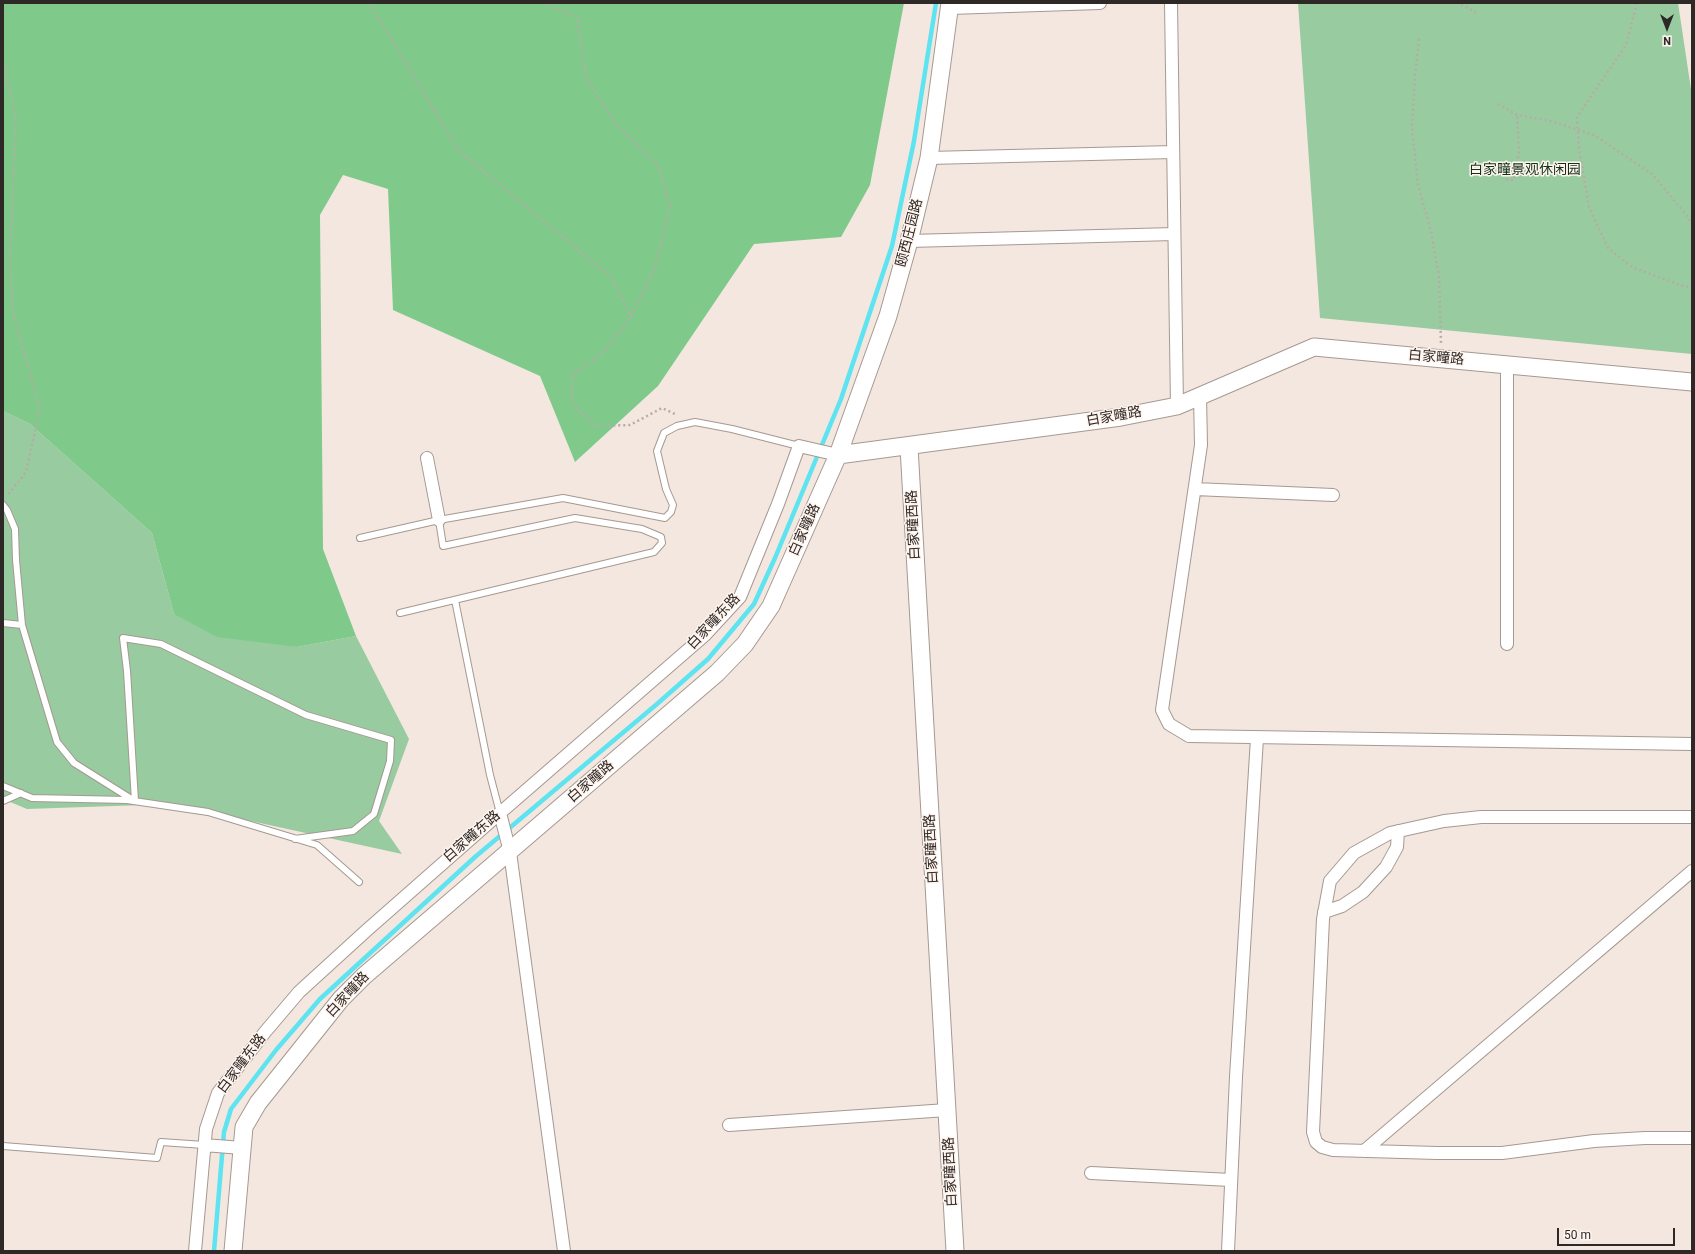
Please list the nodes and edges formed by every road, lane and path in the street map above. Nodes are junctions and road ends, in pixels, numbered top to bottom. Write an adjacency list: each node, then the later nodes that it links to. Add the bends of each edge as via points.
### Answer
1 (369, 3): 21 (path, via 459,151 611,277)
2 (543, 3): 21 (path, via 577,17 586,78 617,125 659,167 670,206 655,267)
3 (1100, 3): 7 (street)
4 (1171, 3): 14 (street)
5 (1637, 3): 13 (path, via 1626,44 1577,118)
6 (1461, 5): 8 (path)
7 (950, 6): 15 (street, 颐西庄园路)
8 (1476, 12)
9 (1419, 39): 22 (path, via 1412,127 1418,184 1432,232 1439,276)
10 (3, 60): 34 (path, via 16,118 10,256 13,312 40,409 26,472)
11 (1498, 104): 12 (path)
12 (1517, 115): 13 (path); 16 (path, via 1519,152 1514,180)
13 (1578, 129): 17 (path, via 1594,134 1652,174); 20 (path, via 1578,148 1589,207 1608,248 1632,267)
14 (1173, 152): 15 (street); 18 (street)
15 (929, 158): 19 (street, 颐西庄园路)
16 (1506, 180)
17 (1692, 224)
18 (1174, 234): 19 (street); 26 (street)
19 (909, 241): 30 (street, 颐西庄园路, via 888,316)
20 (1692, 288)
21 (631, 317): 27 (path, via 602,354 573,374 572,403 595,426 630,425 662,408)
22 (1442, 359): 23 (street, 白家疃路); 25 (street, 白家疃路, via 1314,347)
23 (1507, 365): 24 (street, 白家疃路); 42 (street)
24 (1692, 382)
25 (1200, 396): 26 (street, 白家疃路); 32 (street, via 1201,445)
26 (1176, 406): 29 (street, 白家疃路, via 1122,417)
27 (695, 422): 28 (lane); 36 (lane, via 677,426 664,433 657,451 666,489 673,504 671,512 665,518 563,498)
28 (798, 446): 30 (street); 50 (street, 白家疃东路, via 778,504 740,597 705,636)
29 (910, 446): 30 (street, 白家疃路); 57 (street, 白家疃西路)
30 (833, 454): 53 (street, 白家疃路, via 771,606 745,644 717,673)
31 (427, 458): 36 (street)
32 (1195, 489): 33 (street); 43 (street, via 1162,710 1169,724 1189,736)
33 (1334, 495)
34 (3, 502)
35 (3, 505): 41 (lane, via 15,529)
36 (439, 520): 37 (lane); 38 (lane, via 443,546 575,518 642,529 661,536 662,543 654,552)
37 (360, 538)
38 (455, 600): 39 (lane); 50 (lane)
39 (400, 613)
40 (3, 623): 41 (lane)
41 (22, 625): 48 (lane, via 57,742 74,763)
42 (1507, 644)
43 (1257, 738): 44 (street); 65 (street)
44 (1692, 744)
45 (3, 786): 46 (lane)
46 (21, 793): 47 (lane); 48 (lane, via 32,798)
47 (3, 801)
48 (135, 801): 52 (lane, via 208,812); 52 (lane, via 123,638 161,644 306,715 391,740 390,761 374,814 353,831)
49 (1692, 817): 51 (street, via 1480,817 1444,821)
50 (501, 818): 53 (street); 60 (street, 白家疃东路, via 299,992 218,1093 206,1128)
51 (1398, 831): 56 (street, via 1397,847 1381,872 1363,892 1342,906); 56 (street, via 1354,853 1330,881)
52 (295, 839): 55 (lane, via 317,845)
53 (508, 846): 62 (street, 白家疃路, via 341,999 258,1103); 68 (street)
54 (1692, 872): 63 (street)
55 (359, 882)
56 (1324, 912): 63 (street, via 1313,1132 1316,1142 1322,1147)
57 (947, 1110): 58 (street); 69 (street, 白家疃西路)
58 (729, 1125)
59 (1692, 1138): 63 (street, via 1594,1141 1502,1154)
60 (210, 1145): 61 (lane, via 161,1142 157,1158); 62 (street); 66 (street, 白家疃东路)
61 (3, 1146)
62 (236, 1147): 67 (street, 白家疃路)
63 (1364, 1151)
64 (1091, 1173): 65 (street)
65 (1231, 1180): 70 (street)
66 (195, 1251)
67 (233, 1251)
68 (564, 1251)
69 (955, 1251)
70 (1228, 1251)

